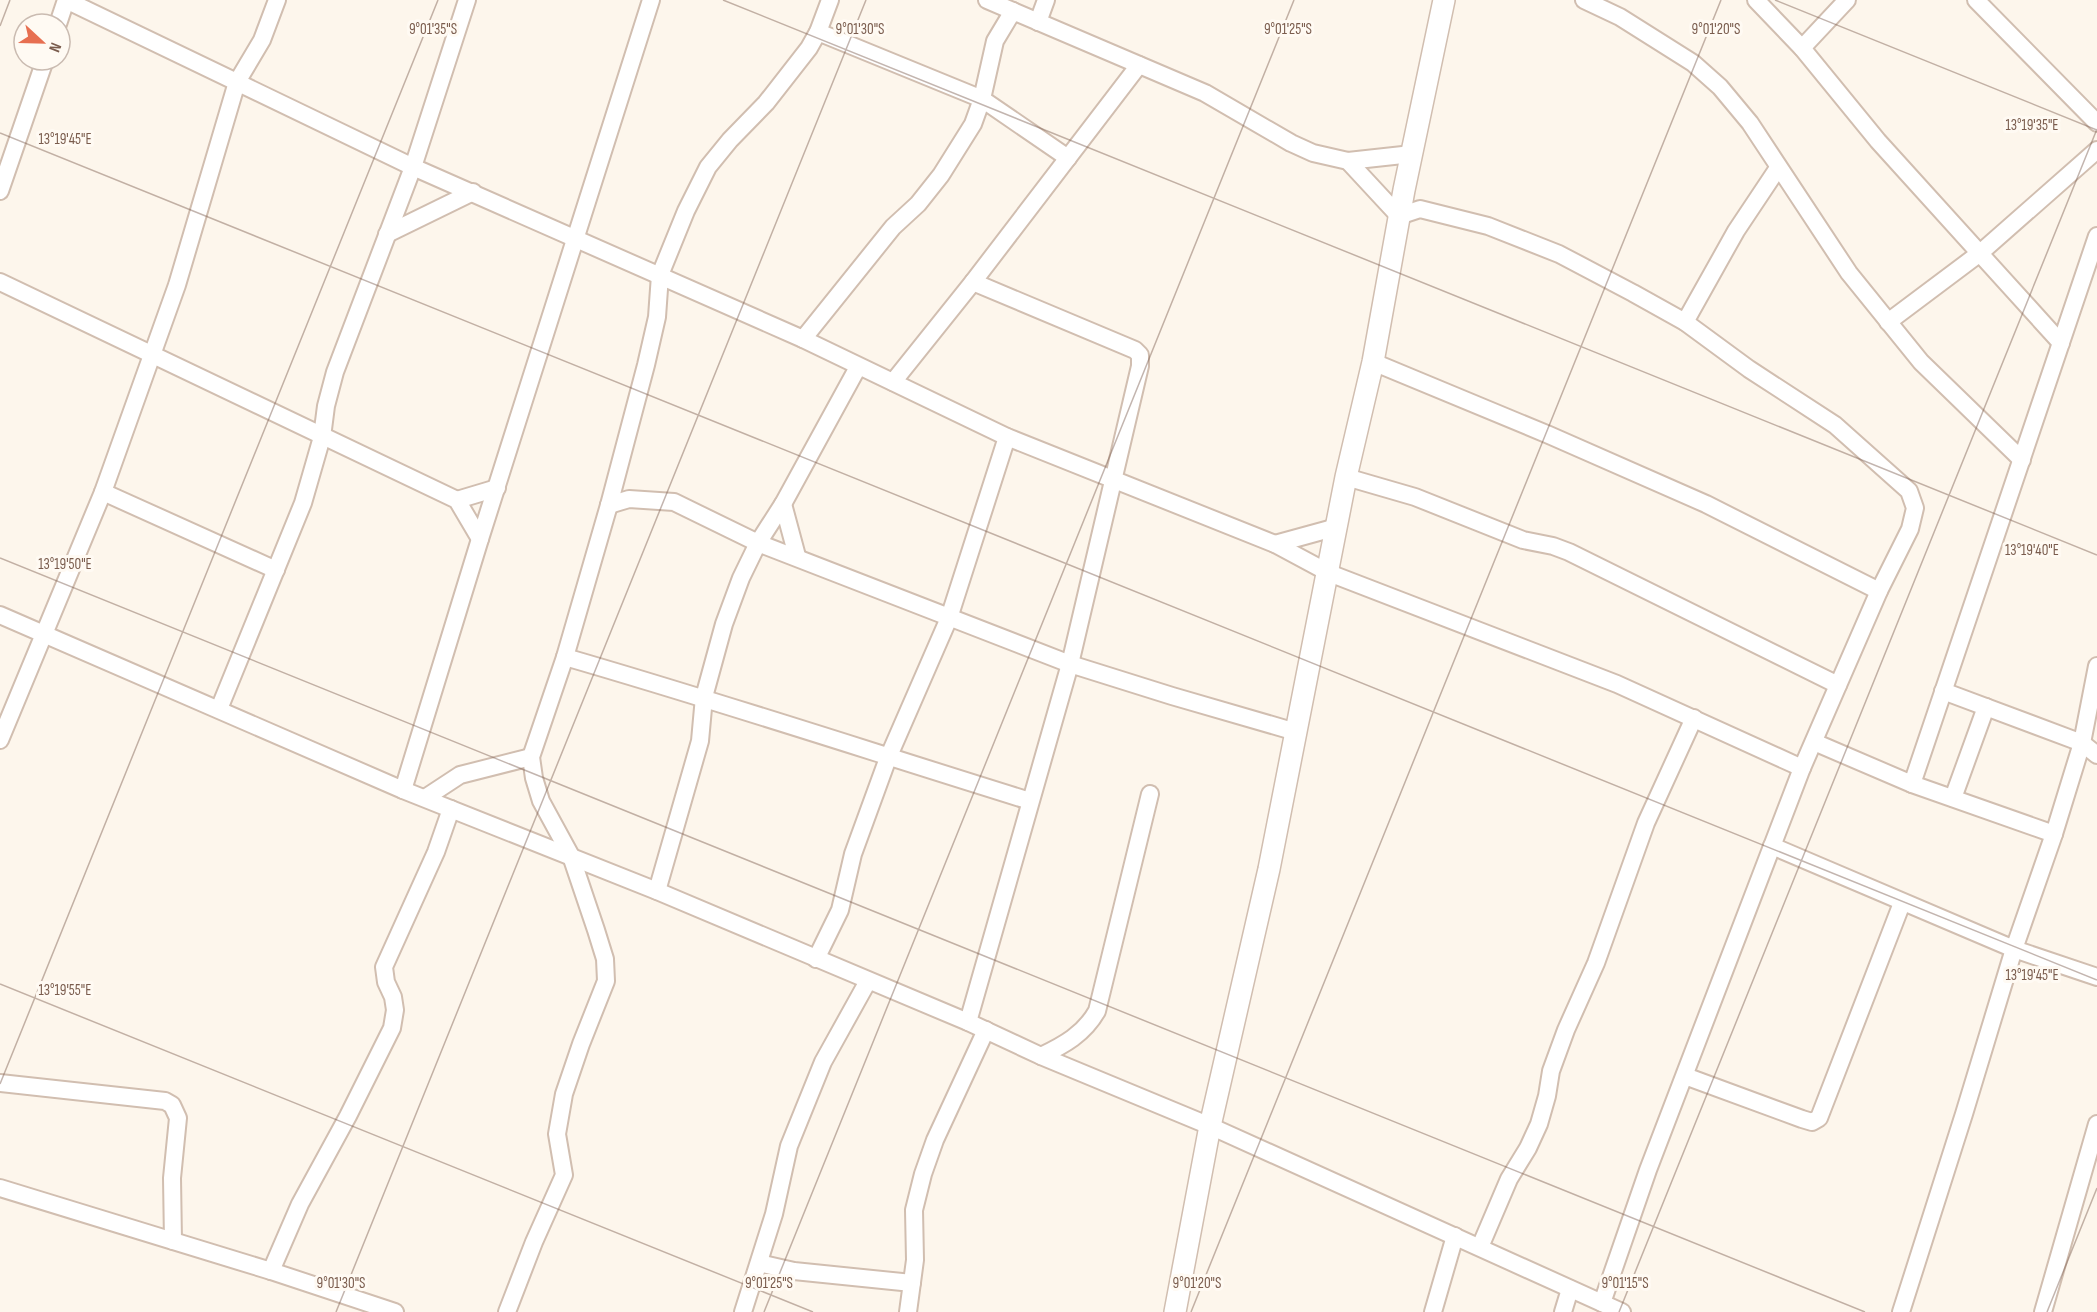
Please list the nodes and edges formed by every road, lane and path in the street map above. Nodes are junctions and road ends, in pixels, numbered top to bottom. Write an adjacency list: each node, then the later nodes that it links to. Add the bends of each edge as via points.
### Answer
1 (66, 0): 19 (street)
2 (277, 0): 19 (street, via 262,40)
3 (467, 0): 26 (street)
4 (651, 0): 33 (street)
5 (830, 0): 15 (street)
6 (987, 0): 13 (street)
7 (1046, 0): 14 (street)
8 (1444, 0): 23 (street)
9 (1584, 0): 27 (street, via 1620,17 1693,63 1720,87)
10 (1756, 0): 16 (street)
11 (1847, 0): 16 (street)
12 (1976, 0): 21 (street)
13 (1014, 11): 14 (street); 20 (street, via 994,41)
14 (1038, 22): 17 (street)
15 (818, 32): 20 (street); 35 (street, via 773,93 708,167)
16 (1802, 48): 34 (street, via 1878,141)
17 (1139, 65): 24 (street); 25 (street, via 1204,93 1291,143)
18 (41, 72): 28 (street)
19 (237, 82): 26 (street); 42 (street, via 177,285)
20 (982, 99): 24 (street); 40 (street, via 973,124 941,176 893,227)
21 (2097, 123)
22 (2097, 150): 34 (street)
23 (1412, 154): 25 (street); 30 (street)
24 (1068, 158): 37 (street)
25 (1348, 161): 30 (street)
26 (413, 166): 29 (street); 31 (street)
27 (1778, 168): 38 (street); 39 (street, via 1736,231)
28 (0, 191)
29 (473, 192): 31 (street); 33 (street)
30 (1399, 216): 39 (street, via 1420,209 1488,226 1559,254); 43 (street)
31 (387, 234): 46 (street, via 335,372)
32 (2097, 236): 41 (street)
33 (575, 237): 35 (street); 51 (street)
34 (1980, 253): 38 (street); 41 (street)
35 (660, 275): 40 (street); 55 (street, via 657,317)
36 (0, 282): 42 (street)
37 (973, 282): 45 (street); 50 (street, via 1140,355)
38 (1888, 321): 48 (street, via 1920,362)
39 (1684, 322): 63 (street, via 1836,425 1909,491 1915,508 1910,529)
40 (803, 339): 44 (street)
41 (2061, 343): 48 (street)
42 (151, 354): 46 (street); 52 (street)
43 (1373, 362): 49 (street); 63 (street, via 1706,504)
44 (858, 367): 45 (street); 54 (street)
45 (893, 382): 47 (street)
46 (322, 437): 53 (street); 61 (street, via 303,503)
47 (1007, 437): 50 (street); 65 (street)
48 (2022, 459): 71 (street)
49 (1346, 477): 56 (street); 70 (street, via 1415,497 1523,540 1569,552)
50 (1113, 481): 59 (street); 68 (street)
51 (497, 488): 53 (street); 57 (street)
52 (103, 492): 61 (street); 66 (street)
53 (457, 500): 57 (street)
54 (783, 504): 58 (street); 60 (street)
55 (609, 505): 58 (street, via 629,500 674,502); 67 (street)
56 (1337, 527): 59 (street); 62 (street)
57 (480, 539): 85 (street)
58 (758, 543): 60 (street); 72 (street, via 724,624)
59 (1275, 544): 62 (street)
60 (797, 556): 65 (street)
61 (276, 570): 74 (street)
62 (1329, 573): 75 (street, via 1617,684); 76 (street)
63 (1880, 591): 70 (street)
64 (0, 615): 66 (street)
65 (949, 618): 68 (street); 82 (street)
66 (45, 636): 74 (street); 77 (street)
67 (565, 657): 72 (street); 81 (street)
68 (1070, 664): 76 (street); 89 (street)
69 (2097, 666): 79 (street)
70 (1838, 685): 78 (street)
71 (1943, 691): 73 (street); 84 (street)
72 (704, 697): 82 (street); 94 (street, via 700,741)
73 (1986, 707): 79 (street); 88 (street)
74 (219, 709): 85 (street)
75 (1694, 718): 83 (street); 110 (street, via 1646,823 1596,963 1566,1030 1551,1071 1539,1124 1509,1179)
76 (1296, 732): 106 (street)
77 (0, 740)
78 (1814, 742): 83 (street); 84 (street)
79 (2082, 743): 80 (street); 91 (street)
80 (2097, 755)
81 (531, 757): 87 (street, via 460,776); 93 (street, via 541,801)
82 (888, 758): 89 (street); 97 (street, via 854,854 840,910)
83 (1802, 768): 92 (street)
84 (1912, 784): 88 (street)
85 (403, 790): 87 (street)
86 (1150, 794): 102 (street, via 1097,1011 1076,1037)
87 (425, 798): 90 (street)
88 (1953, 798): 91 (street)
89 (1030, 801): 100 (street)
90 (451, 809): 93 (street); 112 (street, via 384,967 395,1010 392,1028 300,1204)
91 (2054, 834): 96 (street)
92 (1772, 846): 95 (street); 103 (street)
93 (570, 856): 94 (street); 117 (street, via 605,959 606,981 564,1094 557,1134 564,1175)
94 (657, 891): 97 (street)
95 (1902, 903): 96 (street); 103 (street, via 1819,1118 1812,1122 1802,1119)
96 (2014, 949): 98 (street); 124 (street)
97 (816, 958): 99 (street)
98 (2097, 977)
99 (868, 981): 100 (street); 111 (street, via 822,1062 789,1146)
100 (968, 1022): 101 (street)
101 (986, 1030): 102 (street); 113 (street, via 923,1174 914,1210)
102 (1041, 1056): 106 (street)
103 (1685, 1076): 115 (street)
104 (0, 1083): 109 (street, via 165,1101 172,1106 178,1118 172,1178)
105 (2097, 1124): 125 (street)
106 (1210, 1126): 108 (street); 120 (street)
107 (0, 1188): 109 (street)
108 (1455, 1236): 110 (street); 121 (street)
109 (173, 1241): 112 (street)
110 (1480, 1247): 114 (street)
111 (759, 1263): 113 (street, via 794,1272); 118 (street)
112 (271, 1271): 116 (street)
113 (912, 1283): 119 (street)
114 (1570, 1289): 115 (street); 122 (street)
115 (1602, 1303): 123 (street)
116 (395, 1312)
117 (507, 1312)
118 (743, 1312)
119 (908, 1312)
120 (1175, 1312)
121 (1433, 1312)
122 (1563, 1312)
123 (1622, 1312)
124 (1901, 1312)
125 (2043, 1312)

